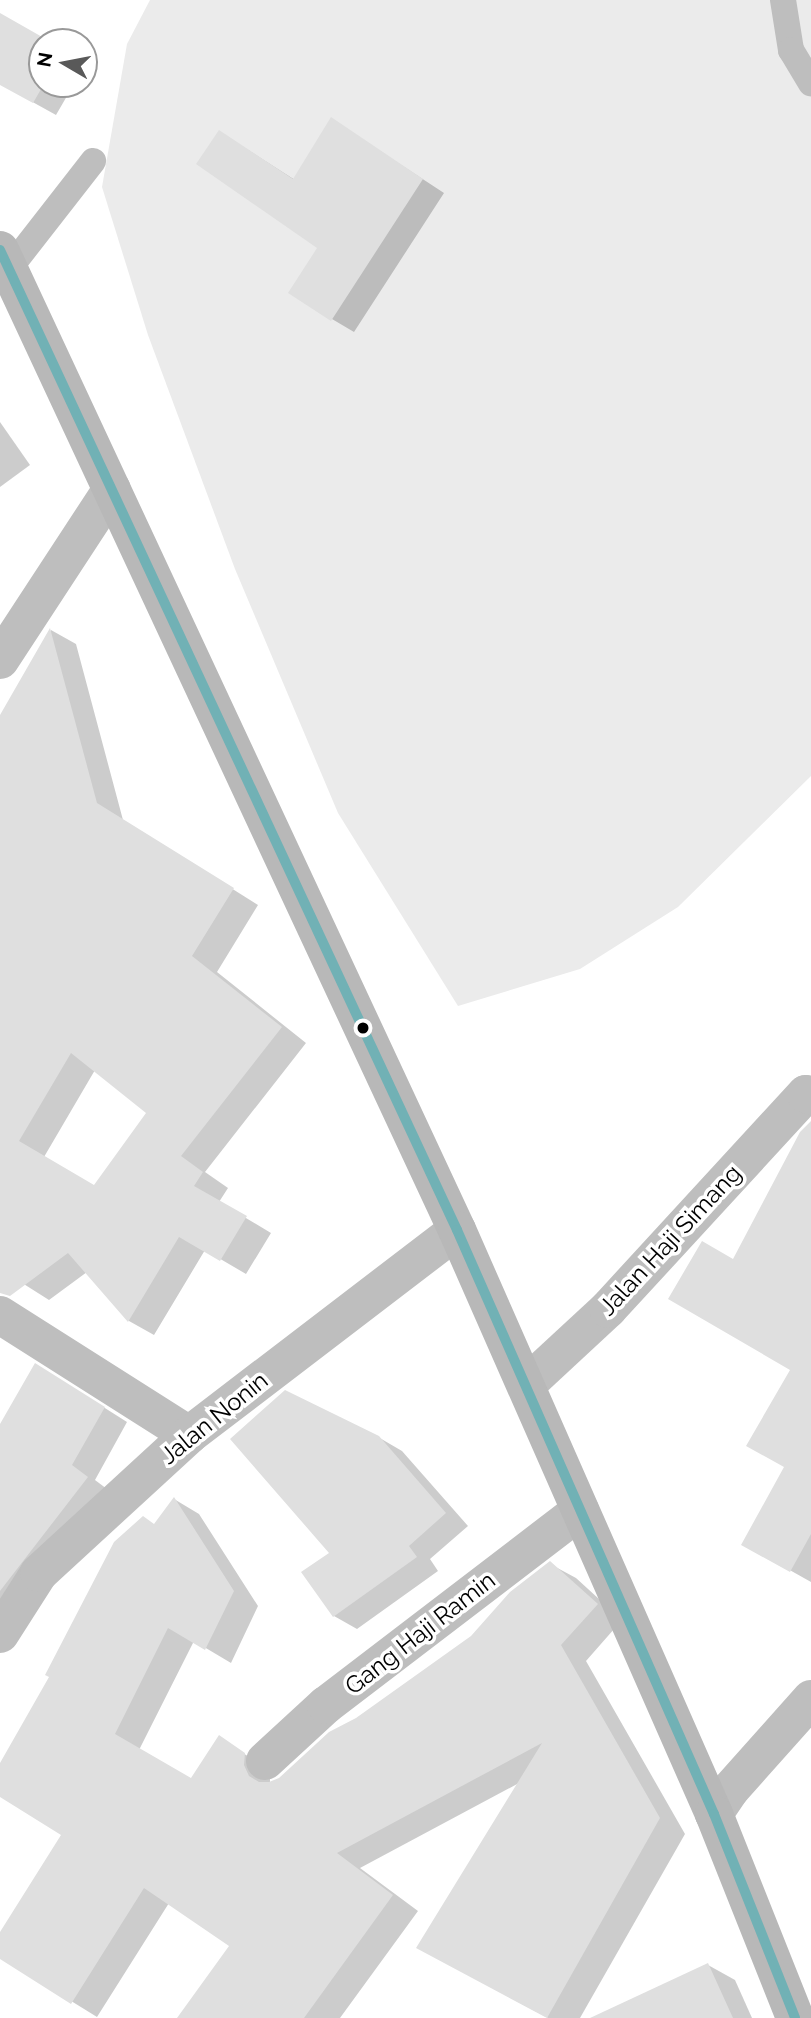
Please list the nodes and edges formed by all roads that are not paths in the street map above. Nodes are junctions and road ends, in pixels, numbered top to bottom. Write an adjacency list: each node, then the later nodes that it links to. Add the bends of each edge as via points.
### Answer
1 (783, 0): 2 (lane, via 791,50)
2 (811, 83)
3 (93, 161): 4 (lane)
4 (4, 260): 5 (main road)
5 (112, 489): 6 (street); 8 (main road)
6 (0, 660)
7 (811, 1096): 10 (street, Jalan Haji Simang, via 806,1094 608,1309)
8 (457, 1230): 10 (main road); 11 (street, Jalan Nonin)
9 (0, 1315): 11 (street)
10 (526, 1385): 12 (main road)
11 (189, 1435): 13 (street, Jalan Nonin, via 38,1573)
12 (580, 1511): 15 (street, Gang Haji Ramin, via 326,1705); 16 (main road)
13 (0, 1634)
14 (802, 1710): 16 (street)
15 (265, 1761)
16 (722, 1802): 17 (main road)
17 (795, 2018)

